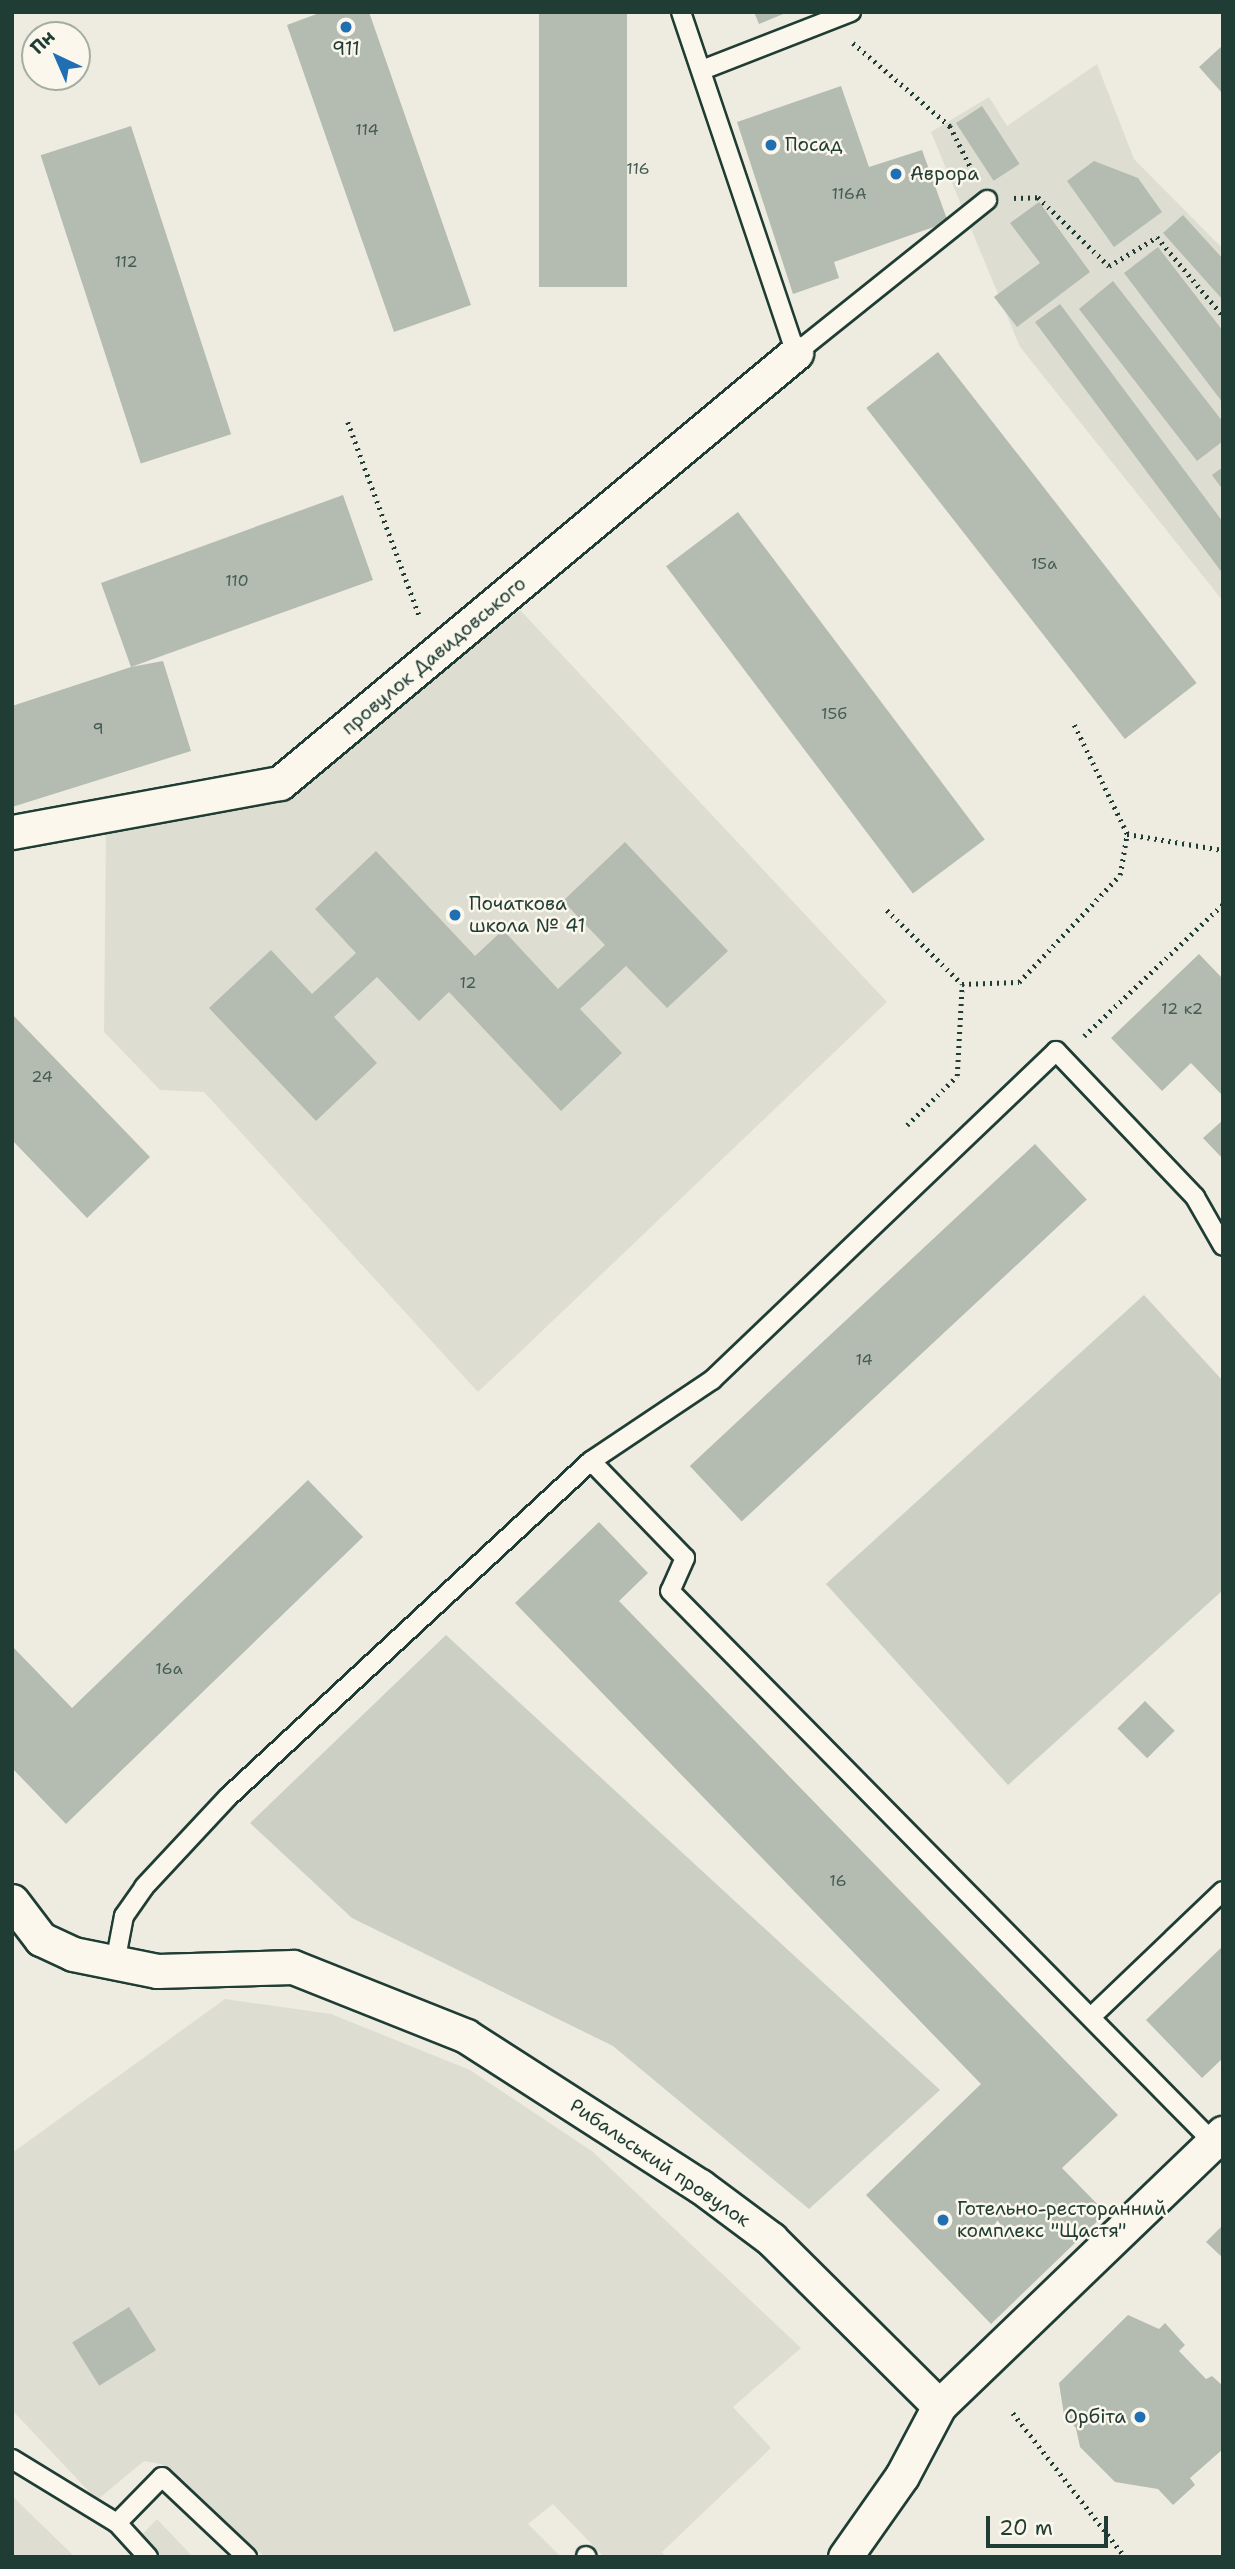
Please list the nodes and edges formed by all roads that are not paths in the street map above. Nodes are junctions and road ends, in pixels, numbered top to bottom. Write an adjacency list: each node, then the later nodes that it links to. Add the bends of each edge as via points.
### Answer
1 (681, 12): 3 (lane)
2 (851, 12): 3 (lane)
3 (702, 71): 5 (lane)
4 (987, 200): 5 (lane)
5 (796, 353): 6 (street, провулок Давидовського, via 280,783)
6 (12, 832)
7 (1223, 1246): 8 (lane, via 1195,1197 1056,1051 712,1380)
8 (591, 1461): 11 (lane, via 228,1797 144,1887 124,1916); 12 (lane, via 685,1558 670,1591)
9 (1223, 1891): 12 (lane)
10 (12, 1901): 11 (street, Рибальський провулок, via 41,1938 73,1954)
11 (115, 1963): 14 (street, Рибальський провулок, via 157,1971 293,1967 466,2036 700,2186 771,2239)
12 (1091, 2017): 13 (lane)
13 (1218, 2138): 14 (street)
14 (939, 2406): 19 (street, via 902,2476)
15 (12, 2459): 16 (lane)
16 (117, 2523): 17 (lane); 18 (lane, via 162,2477)
17 (148, 2557)
18 (247, 2557)
19 (845, 2557)

